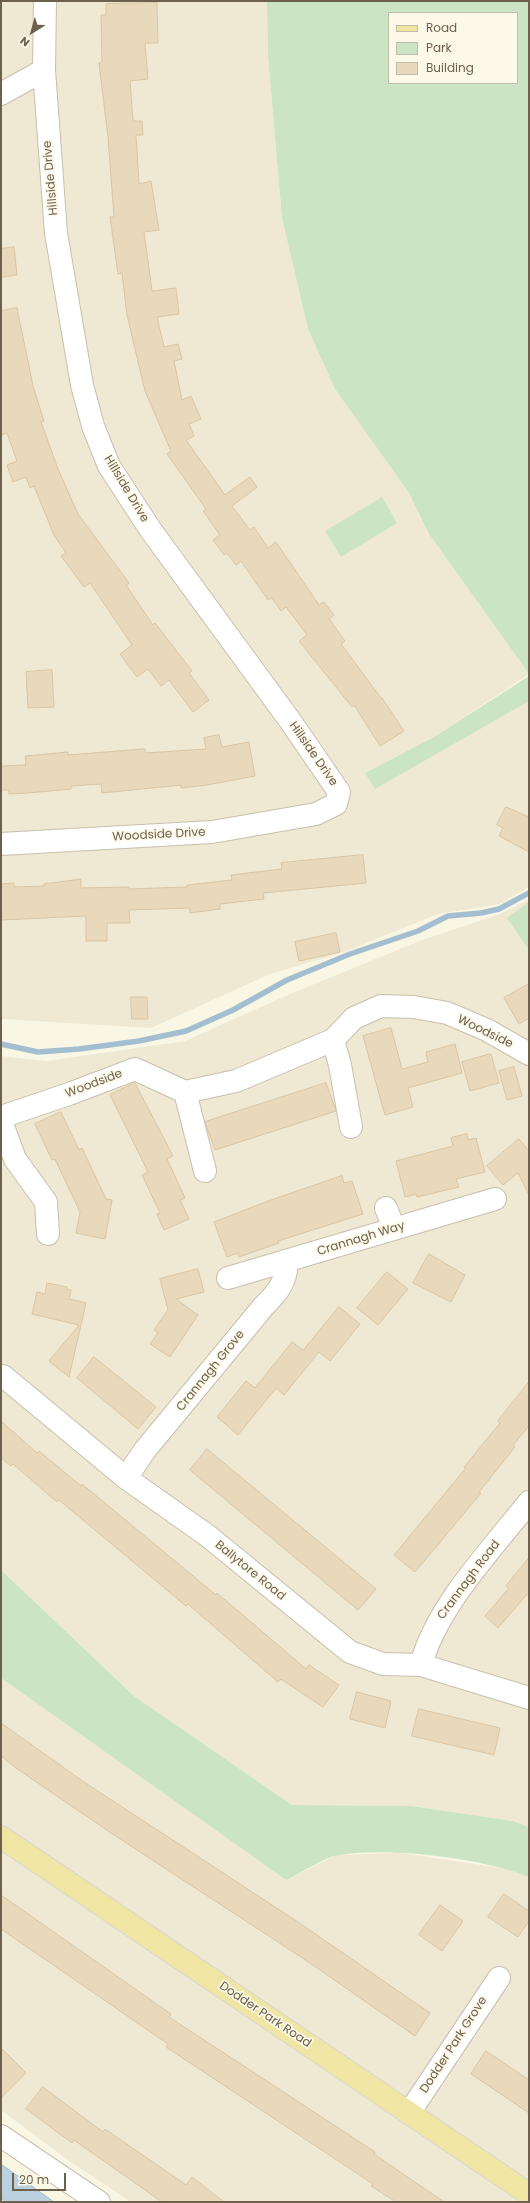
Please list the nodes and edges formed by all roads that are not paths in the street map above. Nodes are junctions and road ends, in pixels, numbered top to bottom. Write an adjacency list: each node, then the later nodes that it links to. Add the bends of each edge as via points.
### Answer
1 (46, 1): 2 (street, Hillside Drive)
2 (44, 70): 3 (street); 4 (street, Hillside Drive, via 56,233 82,385 92,426 109,466 150,529 339,792 336,804)
3 (1, 94)
4 (316, 814): 5 (street, Woodside Drive, via 212,832)
5 (1, 844)
6 (333, 1040): 7 (street, Woodside, via 354,1018 381,1006 414,1007 447,1014 487,1030); 8 (street, Woodside, via 236,1081); 11 (street)
7 (529, 1054)
8 (185, 1092): 9 (street, Woodside, via 135,1069); 12 (street)
9 (1, 1117)
10 (1, 1121): 16 (street, via 15,1159 46,1202)
11 (352, 1127)
12 (205, 1171)
13 (495, 1199): 15 (street, Crannagh Way)
14 (386, 1208): 15 (street)
15 (394, 1229): 17 (street, Crannagh Way)
16 (48, 1234)
17 (288, 1262): 18 (street, Crannagh Way); 20 (street, Crannagh Grove, via 287,1275 279,1291 145,1450)
18 (228, 1278)
19 (3, 1376): 20 (street, Ballytore Road)
20 (126, 1478): 22 (street, Ballytore Road, via 208,1536 350,1652 383,1664)
21 (529, 1502): 22 (street, Crannagh Road, via 452,1600 426,1645)
22 (421, 1665): 23 (street, Ballytore Road)
23 (529, 1698)
24 (1, 1837): 26 (main road, Dodder Park Road)
25 (498, 1978): 26 (street, Dodder Park Grove)
26 (409, 2113): 28 (main road, Dodder Park Road)
27 (1, 2136): 29 (street)
28 (529, 2194)
29 (99, 2202)

